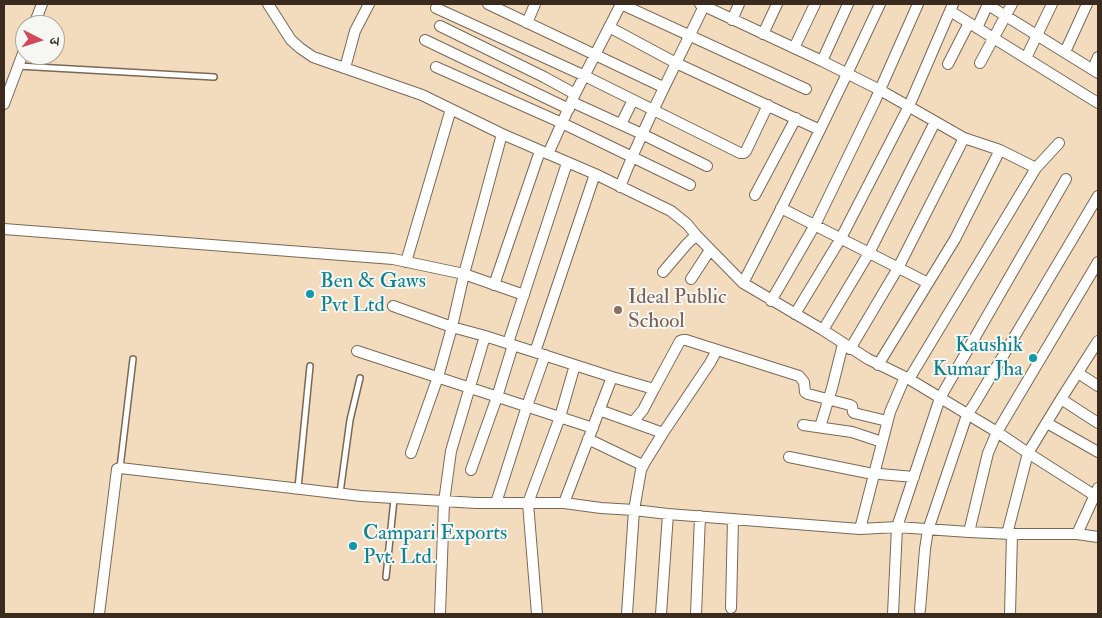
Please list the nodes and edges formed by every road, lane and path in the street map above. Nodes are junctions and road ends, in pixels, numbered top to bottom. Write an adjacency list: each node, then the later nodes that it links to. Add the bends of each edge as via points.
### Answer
1 (369, 4): 41 (street, via 355,30)
2 (535, 4): 21 (street)
3 (621, 4): 24 (street); 26 (street)
4 (740, 4): 20 (street)
5 (777, 4): 25 (street)
6 (815, 4): 30 (street)
7 (848, 4): 35 (street)
8 (880, 4): 43 (street)
9 (918, 4): 48 (street)
10 (988, 4): 19 (street); 22 (street)
11 (1012, 4): 19 (street)
12 (1052, 4): 27 (street)
13 (271, 5): 41 (street, via 291,40 300,48 313,57)
14 (494, 5): 21 (street)
15 (702, 5): 20 (street); 26 (street)
16 (1083, 5): 31 (street)
17 (951, 7): 22 (street); 54 (street)
18 (436, 8): 44 (street)
19 (1006, 16): 27 (street); 28 (street)
20 (732, 20): 25 (street)
21 (527, 22): 32 (street)
22 (973, 25): 28 (street); 38 (street)
23 (440, 26): 50 (street, via 544,77)
24 (609, 27): 32 (street); 36 (street)
25 (763, 34): 30 (street)
26 (690, 35): 36 (street); 47 (street)
27 (1038, 36): 31 (street); 34 (street)
28 (994, 38): 34 (street); 37 (street)
29 (425, 40): 50 (street)
30 (794, 48): 35 (street)
31 (1064, 52): 42 (street)
32 (594, 55): 44 (street); 46 (street)
33 (1098, 57): 42 (street)
34 (1026, 58): 51 (street)
35 (822, 61): 43 (street)
36 (676, 63): 46 (street); 53 (street)
37 (980, 63)
38 (948, 64)
39 (18, 66): 45 (lane); 52 (street)
40 (436, 67): 59 (street)
41 (345, 68): 55 (street, via 422,95)
42 (1095, 71)
43 (847, 74): 48 (street); 61 (street)
44 (585, 76): 49 (street); 50 (street)
45 (214, 77)
46 (663, 87): 56 (street)
47 (806, 89)
48 (880, 90): 54 (street); 79 (street)
49 (633, 100): 56 (street); 60 (street)
50 (572, 102): 59 (street); 60 (street)
51 (1098, 103)
52 (4, 104)
53 (768, 105): 56 (street, via 744,153); 57 (street)
54 (909, 106): 58 (street); 82 (street)
55 (451, 109): 62 (street); 85 (street)
56 (654, 110): 63 (street)
57 (796, 118): 61 (street); 76 (street)
58 (935, 122): 64 (street); 84 (street)
59 (562, 123): 67 (street); 68 (street)
60 (621, 124): 63 (street)
61 (820, 130): 78 (street)
62 (502, 134): 67 (street); 89 (street)
63 (642, 134): 68 (street); 70 (street)
64 (964, 138): 66 (street); 87 (street)
65 (1059, 143): 71 (street)
66 (1000, 150): 71 (street); 92 (street, via 956,239)
67 (544, 152): 69 (street); 93 (street)
68 (632, 157): 74 (street); 75 (street)
69 (567, 163): 72 (street); 94 (street)
70 (707, 166)
71 (1036, 168): 115 (street)
72 (595, 174): 75 (street); 106 (street)
73 (1066, 179): 120 (street)
74 (690, 185)
75 (620, 187): 81 (street, via 671,211)
76 (755, 195)
77 (1098, 196): 125 (street)
78 (781, 208): 79 (street); 91 (street)
79 (815, 225): 82 (street); 95 (street)
80 (4, 229): 85 (street)
81 (696, 236): 83 (street); 88 (street)
82 (841, 238): 84 (street); 97 (street)
83 (710, 250): 90 (street); 91 (street)
84 (869, 253): 87 (street); 99 (street)
85 (406, 262): 89 (street)
86 (1098, 262): 134 (street)
87 (898, 268): 92 (street); 103 (street)
88 (663, 272)
89 (464, 274): 93 (street); 98 (street)
90 (691, 279)
91 (743, 283): 95 (street)
92 (928, 283): 108 (street)
93 (494, 285): 94 (street)
94 (524, 295): 102 (street)
95 (771, 301): 97 (street)
96 (393, 306): 98 (street)
97 (795, 314): 99 (street)
98 (452, 327): 100 (street); 114 (street)
99 (823, 330): 103 (street)
100 (485, 336): 102 (street); 117 (street)
101 (1098, 341): 111 (street)
102 (510, 344): 106 (street); 119 (street)
103 (847, 346): 108 (street); 121 (street)
104 (717, 350): 118 (street, via 683,340); 121 (street, via 799,376 804,382 805,392); 135 (street)
105 (357, 351): 114 (street)
106 (540, 353): 109 (street); 123 (street)
107 (133, 359): 143 (lane)
108 (878, 364): 115 (street)
109 (575, 365): 112 (street); 126 (street)
110 (310, 366): 147 (lane)
111 (1078, 373): 116 (street); 122 (street)
112 (612, 377): 118 (street); 124 (street)
113 (360, 378): 149 (lane, via 350,420)
114 (438, 378): 117 (street); 139 (street)
115 (907, 378): 120 (street); 127 (street)
116 (1098, 386)
117 (469, 387): 119 (street); 151 (street, via 451,451)
118 (654, 389): 128 (street)
119 (497, 397): 123 (street); 144 (street)
120 (940, 398): 125 (street); 146 (street)
121 (828, 399): 127 (street, via 850,404 854,413); 132 (street)
122 (1061, 399): 129 (street); 130 (street)
123 (527, 406): 126 (street); 152 (street)
124 (599, 410): 128 (street); 133 (street)
125 (967, 415): 134 (street); 161 (street)
126 (560, 417): 133 (street); 153 (street)
127 (887, 421): 137 (street)
128 (633, 422): 135 (street)
129 (1047, 423): 138 (street); 140 (street)
130 (1098, 423)
131 (803, 425): 132 (street)
132 (820, 427): 137 (street, via 852,432)
133 (592, 428): 136 (street)
134 (997, 432): 140 (street); 162 (street, via 988,453)
135 (663, 433): 142 (street)
136 (588, 439): 142 (street); 154 (street)
137 (882, 442): 145 (street)
138 (1098, 452)
139 (411, 453)
140 (1028, 454): 148 (street); 163 (street)
141 (789, 457): 145 (street)
142 (642, 466): 155 (street)
143 (120, 468): 147 (street); 169 (street, via 116,472)
144 (471, 470)
145 (874, 474): 146 (street); 160 (street)
146 (914, 477): 159 (street)
147 (298, 488): 149 (street)
148 (1096, 491): 164 (street)
149 (340, 493): 150 (street)
150 (394, 498): 151 (street); 166 (lane)
151 (444, 502): 152 (street); 170 (street)
152 (496, 503): 153 (street)
153 (528, 503): 154 (street); 171 (street)
154 (564, 503): 155 (street)
155 (634, 510): 156 (street); 172 (street)
156 (668, 514): 157 (street); 173 (street)
157 (700, 516): 158 (street); 174 (street)
158 (733, 519): 160 (street); 167 (street)
159 (897, 528): 160 (street); 161 (street); 175 (street)
160 (860, 529)
161 (928, 530): 162 (street); 168 (street)
162 (969, 532): 163 (street)
163 (1009, 534): 164 (street); 176 (street)
164 (1077, 534): 165 (street)
165 (1098, 536)
166 (386, 577)
167 (731, 608)
168 (920, 610)
169 (99, 614)
170 (440, 614)
171 (537, 614)
172 (627, 614)
173 (661, 614)
174 (696, 614)
175 (893, 614)
176 (1010, 614)

